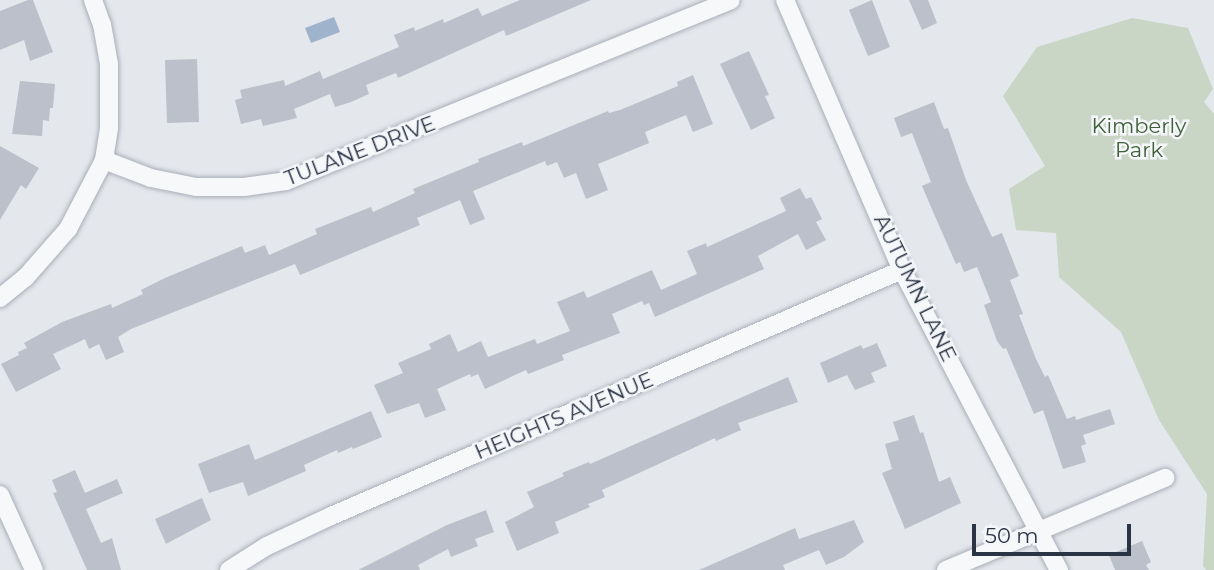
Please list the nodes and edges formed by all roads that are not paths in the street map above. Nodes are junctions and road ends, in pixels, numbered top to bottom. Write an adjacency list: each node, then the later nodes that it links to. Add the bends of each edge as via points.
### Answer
1 (93, 0): 4 (street, via 109,64)
2 (731, 0): 4 (street, TULANE DRIVE, via 286,181 196,187)
3 (785, 0): 5 (street, AUTUMN LANE)
4 (104, 160): 6 (street, via 68,229 33,270)
5 (902, 270): 9 (street, AUTUMN LANE); 11 (street, HEIGHTS AVENUE, via 331,516)
6 (0, 298)
7 (1165, 478): 9 (street)
8 (0, 495): 10 (street)
9 (1040, 530): 12 (street); 13 (street, AUTUMN LANE)
10 (34, 570)
11 (229, 570)
12 (946, 570)
13 (1059, 570)

